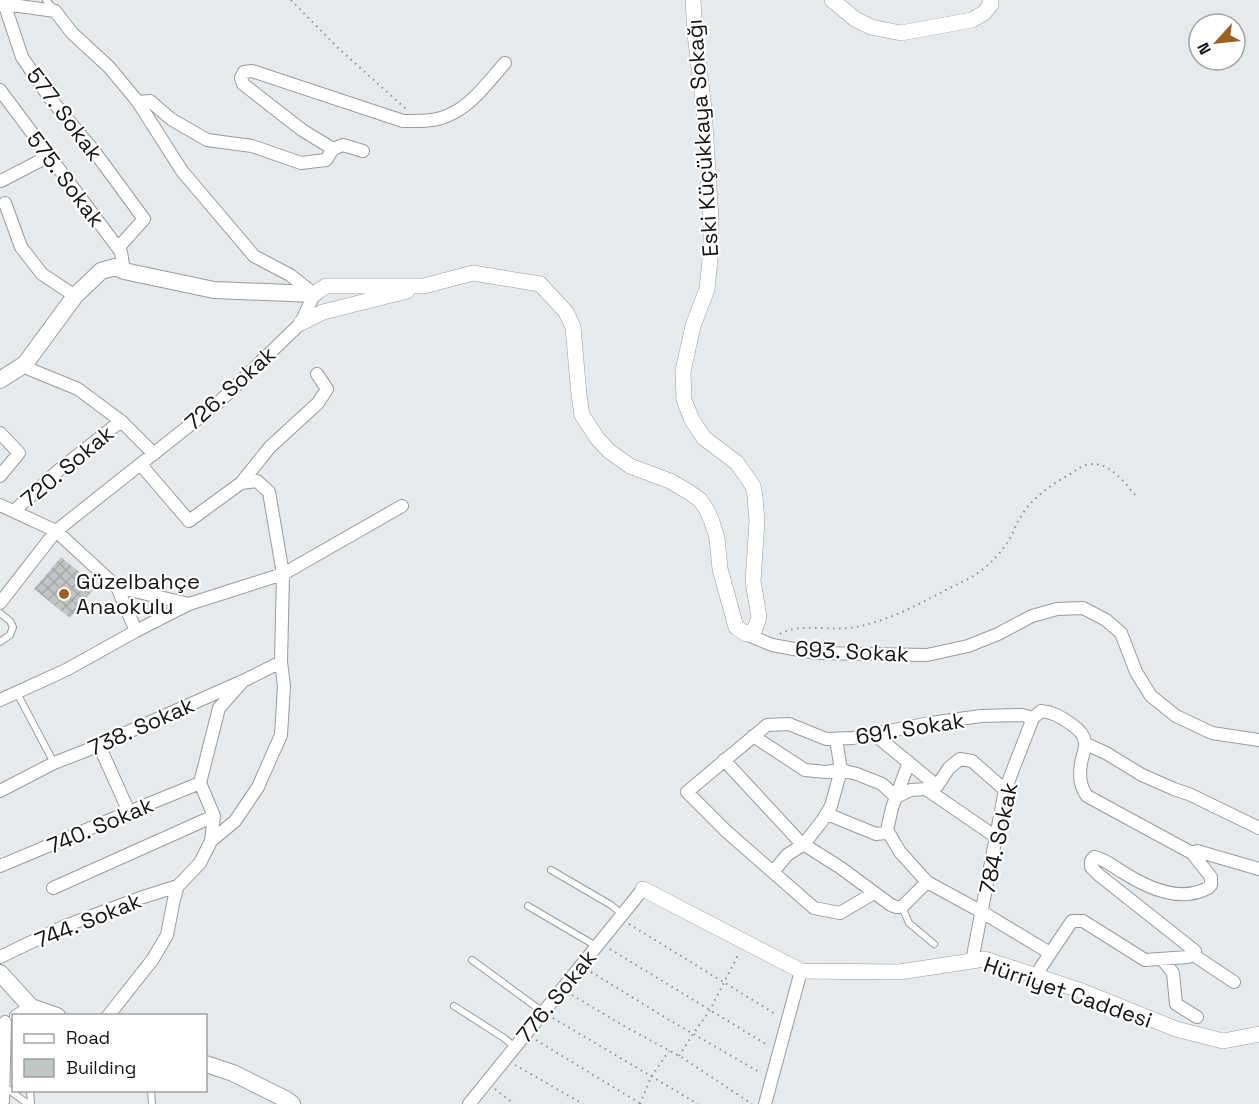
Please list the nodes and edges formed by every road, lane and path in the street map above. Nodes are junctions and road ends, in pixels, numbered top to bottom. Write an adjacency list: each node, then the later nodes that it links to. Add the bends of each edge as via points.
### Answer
1 (46, 0): 7 (lane)
2 (291, 0): 11 (path)
3 (693, 0): 43 (street, Eski Küçükkaya Sokağı, via 704,109 711,249 707,289 693,326 682,385 697,430 737,464 753,486 757,521 753,581 759,617 755,629)
4 (832, 0): 5 (street, via 855,20 901,33 972,20 984,13)
5 (990, 0)
6 (4, 2): 7 (street); 17 (street, 577. Sokak, via 22,57 144,219)
7 (55, 11): 10 (street)
8 (506, 63): 11 (street, via 470,102 454,113)
9 (0, 90): 14 (street, 575. Sokak)
10 (138, 102): 12 (street, via 150,101 207,141 252,146 301,163 326,160); 20 (street, via 182,171 254,256 290,275)
11 (419, 121): 12 (street, via 403,121 252,71 244,72 240,78 243,84)
12 (333, 149): 13 (street, via 343,145)
13 (363, 151)
14 (49, 156): 15 (street); 17 (street, 575. Sokak)
15 (0, 180): 16 (street)
16 (2, 209): 21 (street, via 21,248 42,274)
17 (118, 248): 18 (street, 575. Sokak)
18 (124, 271): 20 (main road, via 214,290); 21 (main road, via 115,267 101,271)
19 (424, 286): 20 (street, via 326,286); 22 (street, 726. Sokak, via 323,312); 43 (street, via 473,273 540,284 566,312 573,327 582,415 609,451 630,466 670,481 700,500 717,538 720,569 736,627)
20 (314, 294): 22 (street)
21 (75, 296): 23 (main road)
22 (301, 323): 28 (street, 726. Sokak, via 219,402)
23 (22, 366): 25 (main road); 26 (street, via 78,389)
24 (317, 375): 31 (street, via 327,388 318,403 270,447)
25 (0, 380)
26 (121, 421): 28 (street); 35 (street, 720. Sokak)
27 (0, 433): 30 (street, via 19,453)
28 (154, 454): 29 (street, 726. Sokak)
29 (141, 465): 31 (street, via 189,521); 36 (street, 726. Sokak)
30 (0, 476)
31 (241, 483): 37 (street, via 257,481 269,492)
32 (1137, 497): 45 (path, via 1109,468 1098,464 1080,467 1039,495 1024,511 995,558 978,573 877,622 841,629 797,628 781,633)
33 (0, 504): 35 (street)
34 (402, 506): 37 (street)
35 (14, 511): 36 (street)
36 (56, 531): 38 (street); 39 (street, 726. Sokak)
37 (283, 574): 40 (street); 46 (street)
38 (117, 587): 40 (street); 42 (street)
39 (0, 603)
40 (189, 604): 42 (street)
41 (0, 613): 44 (lane, via 13,627)
42 (136, 630): 48 (street)
43 (746, 634): 45 (street, 693. Sokak)
44 (0, 642)
45 (772, 645): 54 (street, 693. Sokak, via 816,652 927,655 968,646 1032,616 1057,609 1083,608 1121,633 1136,672 1151,696 1176,716 1212,733)
46 (281, 662): 47 (street, 738. Sokak); 72 (street, via 281,735 258,786 235,821)
47 (243, 681): 56 (street, 738. Sokak); 61 (street, via 219,708)
48 (17, 693): 49 (street); 59 (lane)
49 (0, 700)
50 (1033, 718): 51 (street, 691. Sokak, via 981,716); 55 (street, 691. Sokak, via 1041,711 1050,712 1076,728); 63 (street, 784. Sokak)
51 (874, 734): 53 (street, 691. Sokak); 58 (street)
52 (753, 736): 53 (street, 691. Sokak, via 766,725 789,724 826,739); 57 (street); 60 (street, via 805,770)
53 (836, 739): 60 (street)
54 (1259, 740)
55 (1086, 744): 69 (street, via 1142,775); 74 (street, via 1080,776 1087,796)
56 (99, 745): 59 (street, 738. Sokak); 66 (street)
57 (724, 760): 73 (street); 78 (street, via 687,792)
58 (909, 762): 62 (street); 65 (street)
59 (54, 763): 64 (street, 738. Sokak)
60 (841, 770): 65 (street, via 882,784); 67 (street)
61 (200, 783): 66 (street, 740. Sokak); 68 (street)
62 (932, 787): 63 (street, via 960,759 972,761); 65 (street); 71 (street)
63 (1005, 790): 71 (street, 784. Sokak)
64 (0, 791)
65 (896, 797): 70 (street)
66 (129, 812): 75 (street, 740. Sokak)
67 (827, 814): 70 (street, via 876,834); 73 (street)
68 (214, 816): 72 (street); 81 (street)
69 (1259, 828)
70 (886, 830): 79 (street)
71 (996, 837): 86 (street, 784. Sokak)
72 (211, 841): 80 (street, via 200,862)
73 (804, 844): 78 (street, via 787,855); 83 (street)
74 (1192, 853): 76 (street, via 1197,851); 92 (street, via 1211,881 1208,888 1178,894 1140,883 1097,857 1090,863 1099,875 1195,951)
75 (0, 867)
76 (1259, 869)
77 (550, 870): 87 (lane, via 611,905)
78 (773, 872): 83 (street, via 814,908 840,913)
79 (927, 882): 85 (street); 86 (street)
80 (178, 886): 93 (street, 744. Sokak, via 65,926); 110 (street, via 167,935)
81 (52, 888)
82 (643, 889): 87 (street, 776. Sokak); 88 (street, Hürriyet Caddesi)
83 (874, 893): 85 (street)
84 (528, 906): 89 (lane)
85 (902, 907): 90 (lane, via 909,923)
86 (982, 912): 91 (street); 96 (street, 784. Sokak)
87 (621, 916): 89 (street, 776. Sokak); 101 (path)
88 (745, 942): 98 (street, Hürriyet Caddesi); 101 (path)
89 (598, 944): 97 (street, 776. Sokak); 106 (path)
90 (934, 944)
91 (1050, 953): 94 (street, via 1072,921 1083,921 1145,960); 100 (street)
92 (1192, 954): 94 (street); 102 (street)
93 (0, 957)
94 (1162, 959): 111 (street, via 1173,973 1176,1004)
95 (472, 960): 107 (lane)
96 (972, 961): 98 (street, Hürriyet Caddesi, via 899,972); 100 (street, Hürriyet Caddesi, via 985,959)
97 (581, 966): 103 (street, 776. Sokak); 115 (path)
98 (801, 971): 113 (street)
99 (0, 973): 105 (main road)
100 (1035, 976): 116 (street, Hürriyet Caddesi, via 1176,1029 1223,1041)
101 (723, 982): 106 (path); 113 (path)
102 (1234, 982)
103 (562, 989): 107 (street, 776. Sokak); 118 (path)
104 (454, 1006): 117 (lane)
105 (31, 1007): 108 (street); 109 (main road)
106 (710, 1010): 115 (path); 119 (path)
107 (543, 1012): 114 (street, 776. Sokak); 123 (path)
108 (19, 1014)
109 (51, 1014)
110 (110, 1014)
111 (1197, 1017)
112 (9, 1020): 126 (street)
113 (787, 1021): 119 (street)
114 (526, 1034): 117 (street, 776. Sokak); 135 (path)
115 (693, 1034): 120 (path); 124 (path)
116 (1259, 1034)
117 (515, 1048): 121 (street, 776. Sokak)
118 (669, 1051): 120 (path); 123 (path)
119 (779, 1052): 124 (street)
120 (679, 1056): 137 (path)
121 (505, 1060): 125 (street, 776. Sokak); 134 (path)
122 (207, 1064): 131 (main road, via 233,1073)
123 (651, 1077): 135 (path); 136 (path)
124 (772, 1079): 138 (street)
125 (486, 1083): 132 (street, 776. Sokak); 133 (path)
126 (2, 1085): 127 (lane); 129 (street)
127 (12, 1092)
128 (12, 1092): 130 (lane)
129 (1, 1104)
130 (30, 1104)
131 (292, 1104)
132 (470, 1104)
133 (514, 1104)
134 (583, 1104)
135 (641, 1104)
136 (698, 1104)
137 (752, 1104)
138 (765, 1104)

